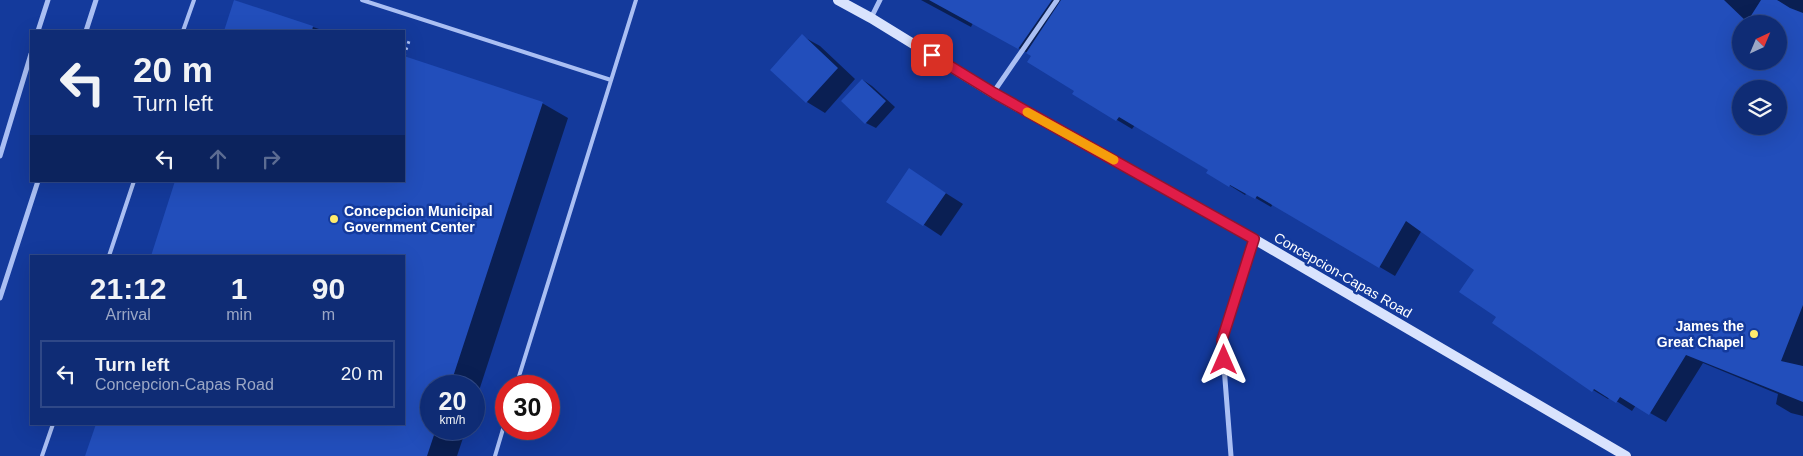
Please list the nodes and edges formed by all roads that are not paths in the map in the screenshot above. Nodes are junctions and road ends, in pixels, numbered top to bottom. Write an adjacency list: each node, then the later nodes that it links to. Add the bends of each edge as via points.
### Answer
1 (48, 0): 10 (street)
2 (96, 0): 11 (street)
3 (194, 0): 12 (lane)
4 (362, 0): 14 (lane)
5 (636, 0): 14 (lane)
6 (838, 0): 9 (main road, Concepcion-Capas Road)
7 (880, 0): 9 (street)
8 (1057, 0): 15 (street)
9 (871, 18): 15 (main road, Concepcion-Capas Road)
10 (38, 30)
11 (86, 30)
12 (184, 30)
13 (30, 57): 16 (street)
14 (611, 80): 22 (lane)
15 (994, 93): 19 (main road, Concepcion-Capas Road)
16 (0, 156)
17 (38, 182): 21 (street)
18 (134, 182): 20 (lane)
19 (1254, 239): 27 (street, via 1222,340); 28 (main road, Concepcion-Capas Road)
20 (109, 255)
21 (0, 298)
22 (519, 375)
23 (53, 425): 25 (lane)
24 (500, 440): 26 (lane)
25 (42, 456)
26 (495, 456)
27 (1231, 456)
28 (1626, 456)

